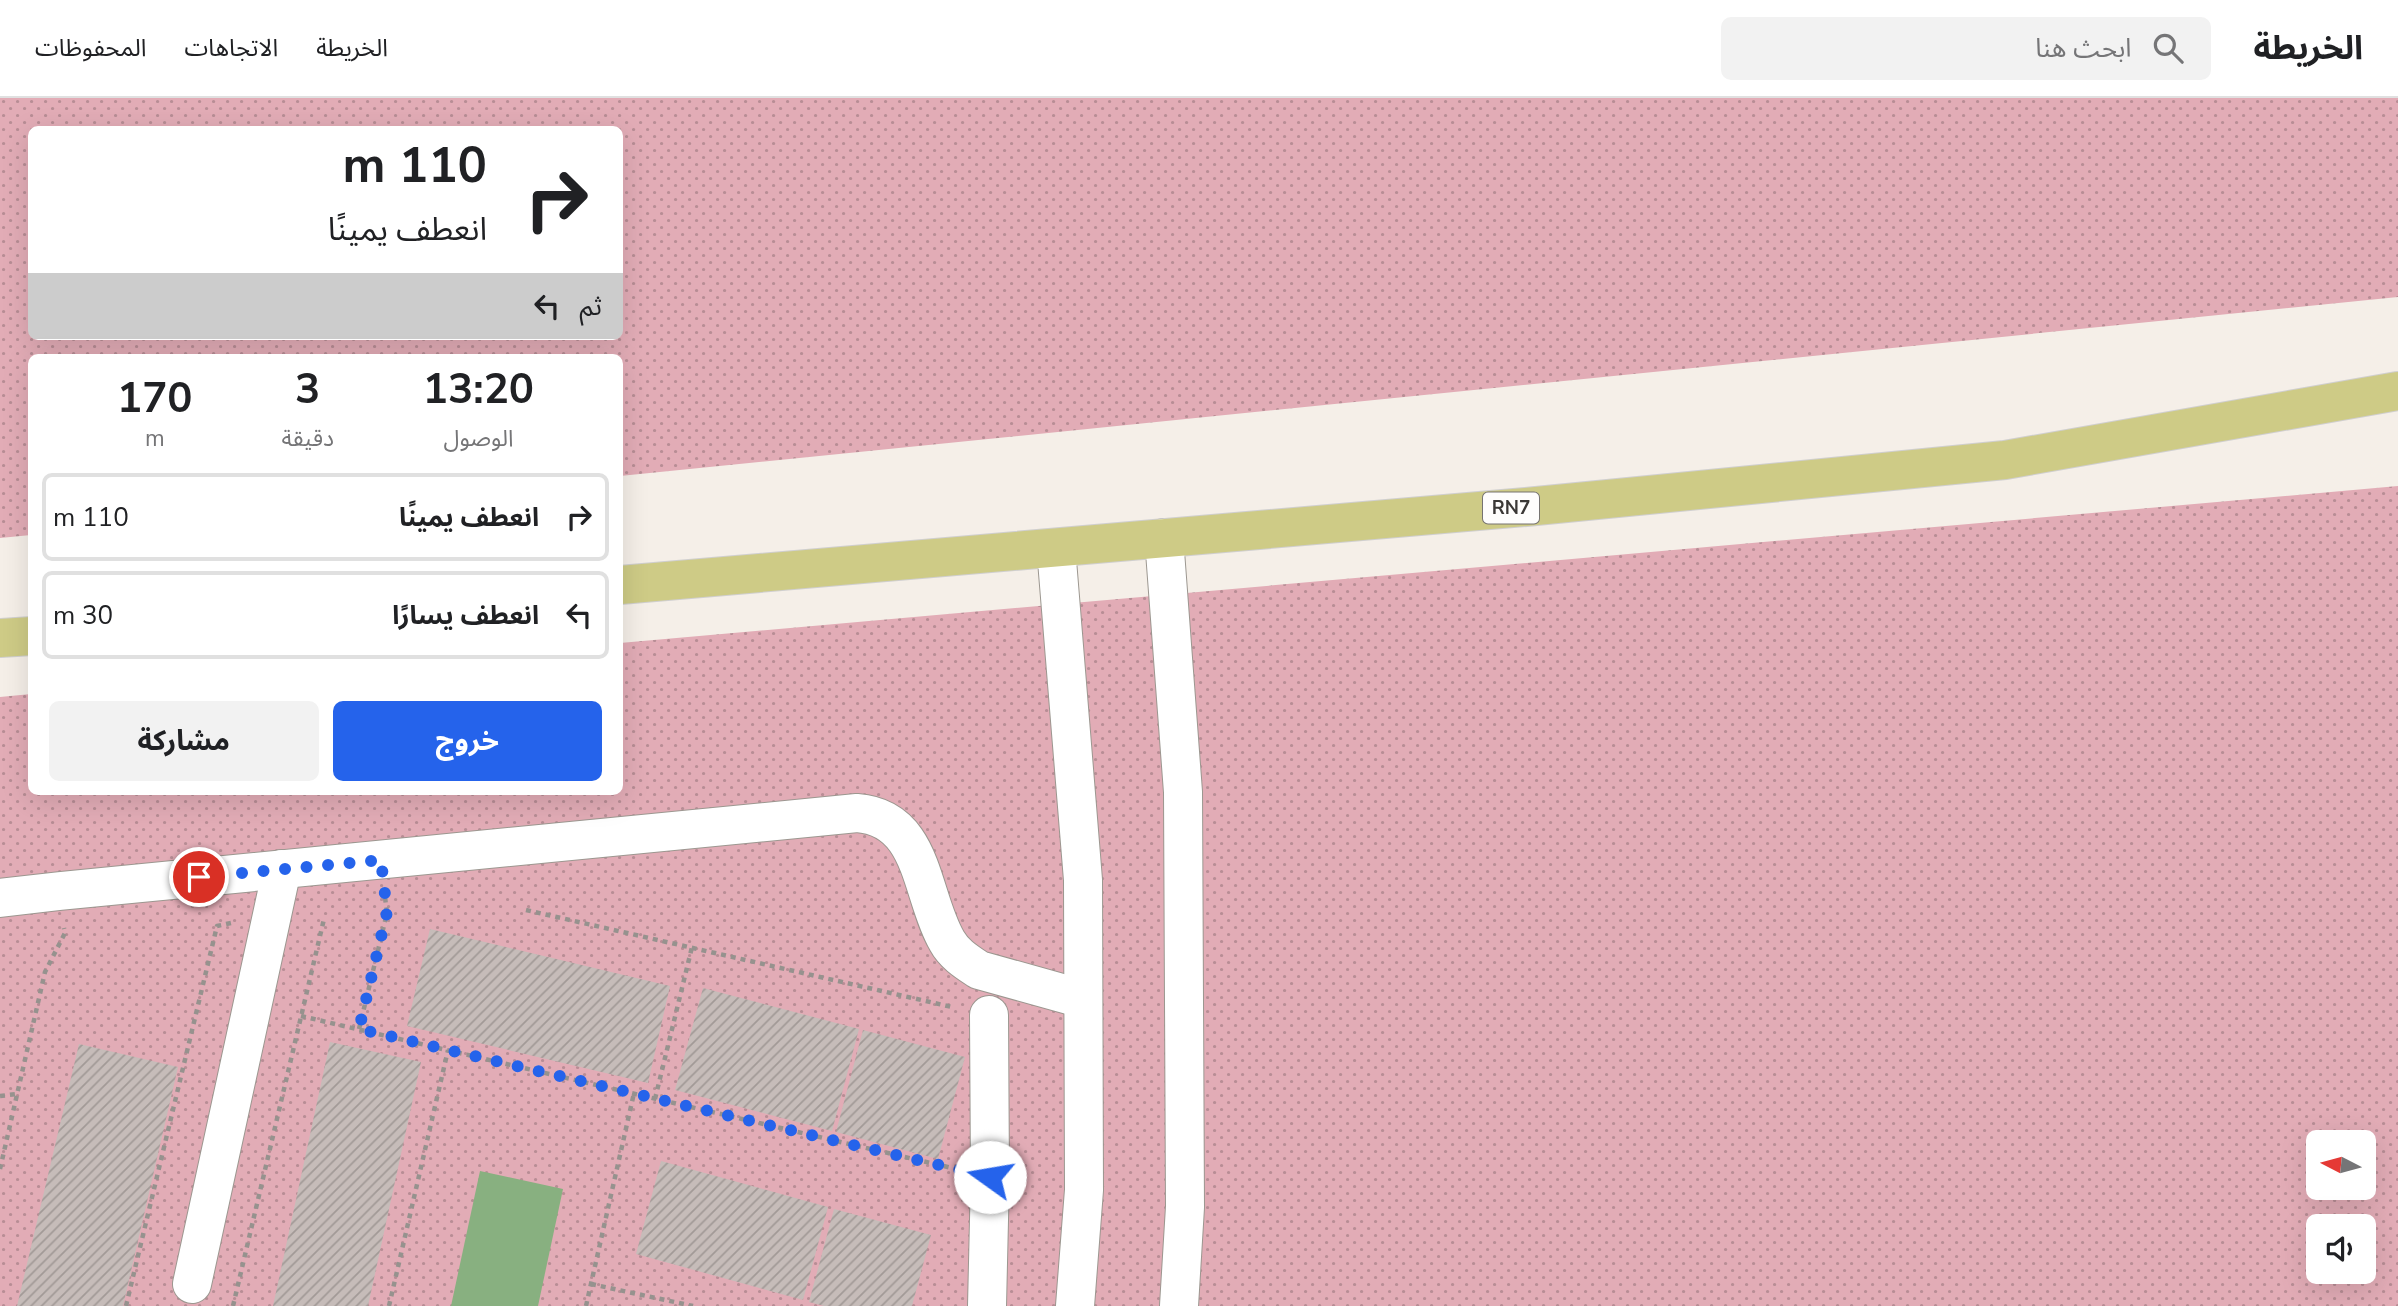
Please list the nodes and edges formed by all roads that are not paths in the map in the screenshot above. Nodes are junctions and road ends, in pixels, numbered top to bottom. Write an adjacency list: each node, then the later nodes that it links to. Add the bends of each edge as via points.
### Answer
1 (2398, 391): 2 (main road, RN7, via 2005,460)
2 (1164, 538): 3 (main road, RN7); 14 (street, via 1183,792 1185,1207)
3 (1056, 548): 4 (main road, RN7); 9 (street, via 1083,880)
4 (623, 585)
5 (28, 636): 6 (main road)
6 (0, 638)
7 (282, 869): 8 (street); 9 (street, via 844,814 876,815 895,827 914,852 937,921 948,944 964,960 979,970); 11 (street)
8 (0, 898)
9 (1083, 999): 13 (street, via 1084,1190)
10 (989, 1015): 12 (street)
11 (192, 1284)
12 (987, 1306)
13 (1075, 1306)
14 (1179, 1306)

